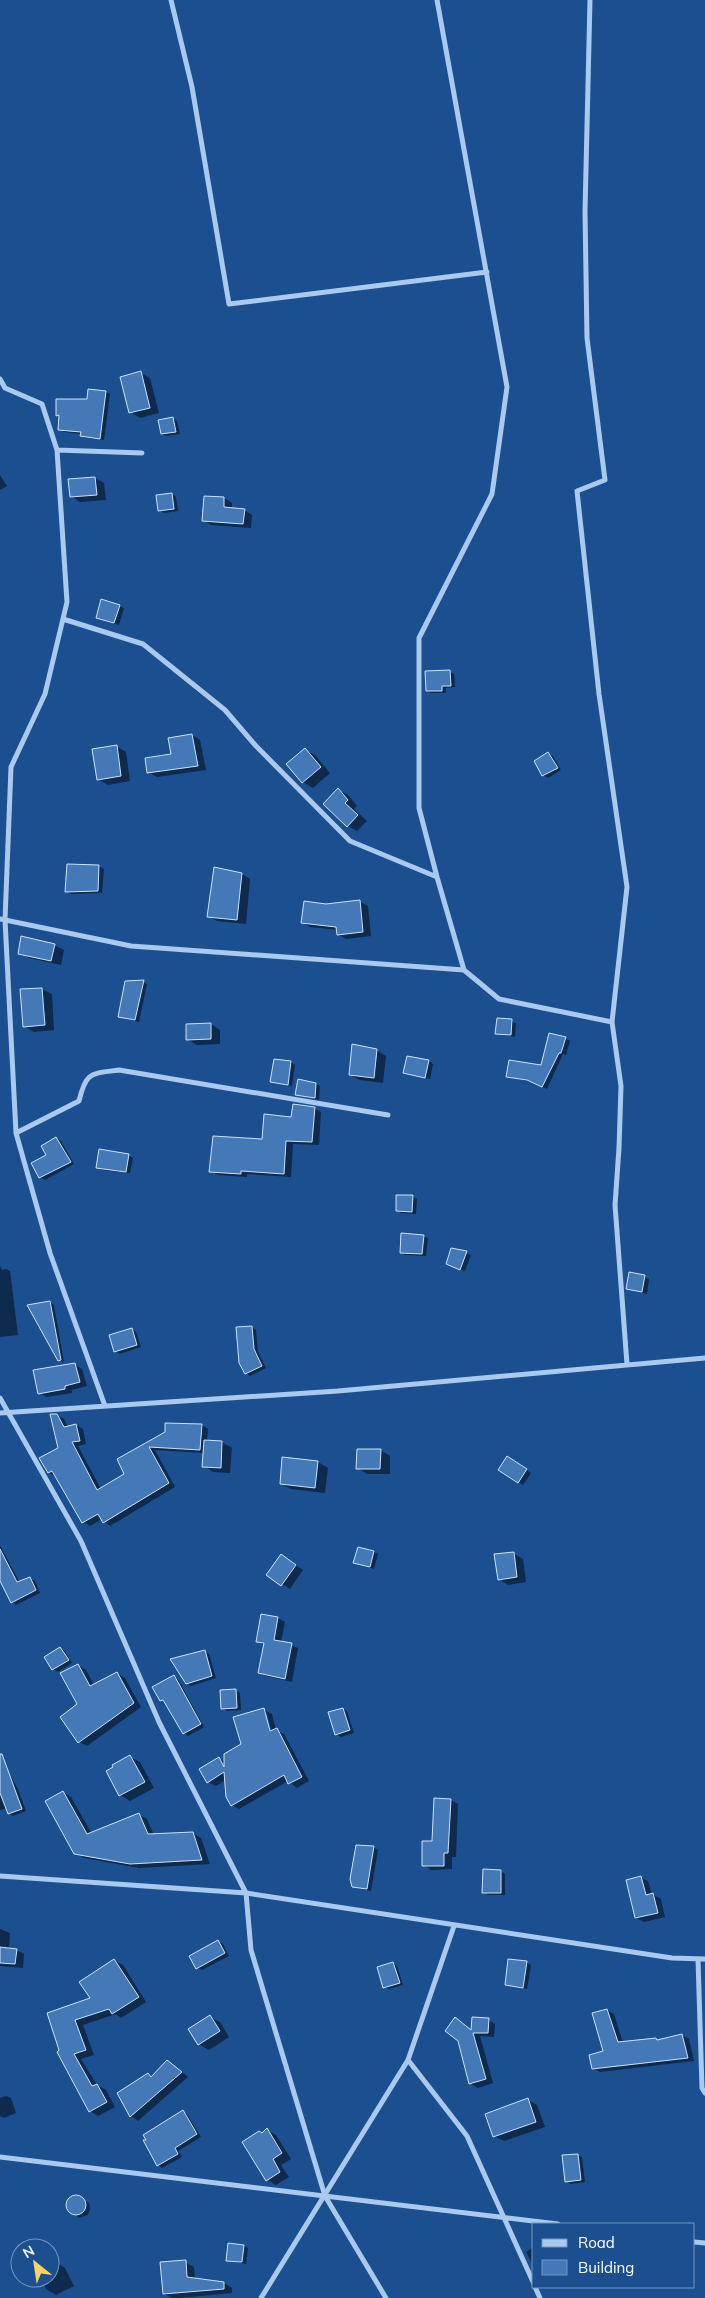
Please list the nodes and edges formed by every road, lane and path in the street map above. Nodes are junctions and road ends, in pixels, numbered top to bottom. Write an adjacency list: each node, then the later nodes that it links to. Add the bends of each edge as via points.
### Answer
1 (171, 0): 4 (street, via 192,86 229,304)
2 (437, 0): 4 (street)
3 (590, 0): 12 (street, via 585,211 587,338 605,480 577,490 599,694 627,887)
4 (487, 272): 9 (street, via 507,387 492,494 419,638 420,808)
5 (0, 379): 6 (street, via 5,388 42,404)
6 (57, 450): 7 (street); 8 (street, via 67,602)
7 (142, 453)
8 (63, 618): 9 (street, via 143,644 225,710 350,841); 10 (street, via 45,694 11,766)
9 (437, 877): 11 (street)
10 (3, 920): 11 (street, via 131,946); 14 (street)
11 (464, 970): 12 (street, via 499,999)
12 (612, 1022): 16 (street, via 620,1086 620,1148 615,1205)
13 (388, 1115): 14 (street, via 120,1070 93,1074 84,1082 80,1101)
14 (16, 1133): 18 (street, via 50,1253)
15 (705, 1358): 16 (street)
16 (627, 1364): 18 (street, via 338,1391)
17 (0, 1398): 19 (street)
18 (105, 1406): 19 (street)
19 (8, 1412): 20 (street); 22 (street, via 81,1541 159,1722)
20 (0, 1413)
21 (0, 1876): 22 (street)
22 (246, 1893): 23 (street); 29 (street, via 250,1950)
23 (454, 1926): 24 (street); 26 (street)
24 (698, 1959): 25 (street); 27 (street, via 702,2088)
25 (705, 1959)
26 (408, 2060): 29 (street); 30 (street, via 467,2136)
27 (705, 2093)
28 (0, 2157): 29 (street)
29 (325, 2196): 30 (street); 33 (street); 34 (street)
30 (504, 2217): 31 (street); 32 (street)
31 (550, 2223)
32 (532, 2280)
33 (261, 2298)
34 (386, 2298)

